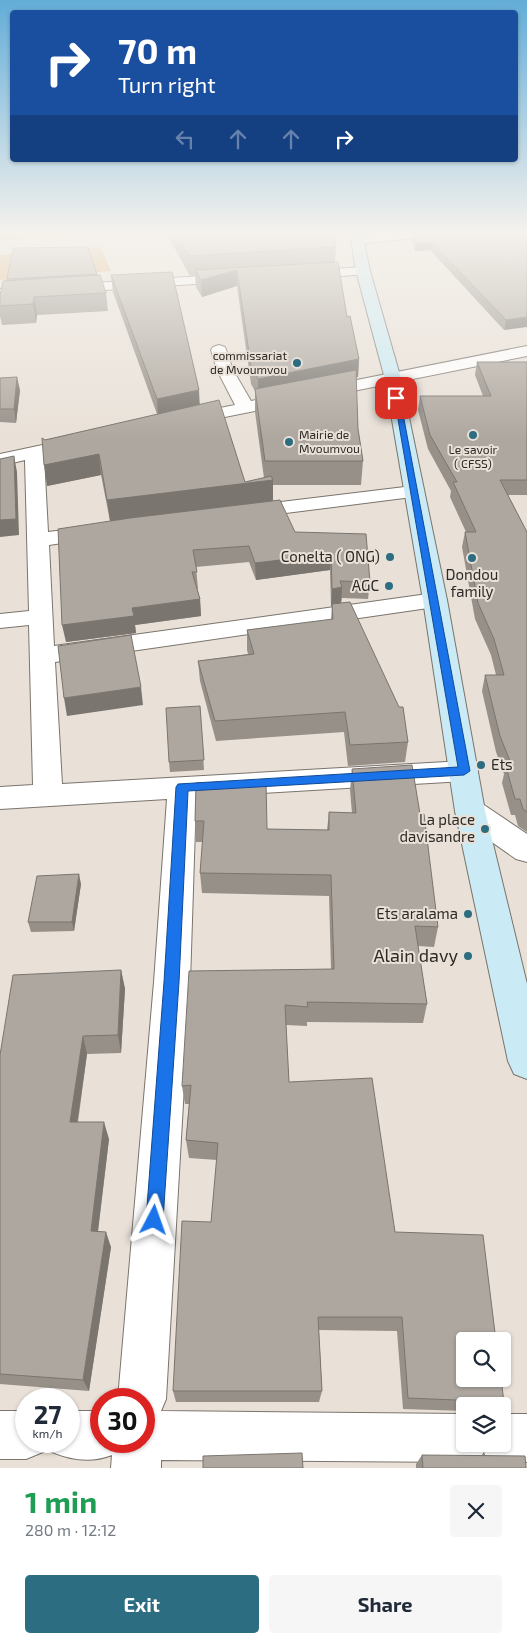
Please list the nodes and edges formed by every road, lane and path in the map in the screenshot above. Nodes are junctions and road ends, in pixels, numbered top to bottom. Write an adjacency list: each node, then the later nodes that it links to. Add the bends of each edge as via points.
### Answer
1 (371, 302): 4 (street)
2 (219, 350): 5 (street, via 225,370)
3 (527, 351): 4 (street)
4 (393, 379): 5 (street); 10 (street)
5 (245, 407): 6 (street)
6 (168, 423)
7 (101, 438): 8 (street)
8 (34, 453): 9 (street); 13 (street)
9 (0, 460)
10 (413, 492): 11 (street); 14 (street)
11 (227, 515)
12 (114, 529): 13 (street)
13 (38, 540): 15 (street)
14 (435, 600): 17 (street); 18 (street)
15 (41, 618): 16 (street); 17 (street)
16 (0, 621)
17 (42, 656): 20 (street)
18 (464, 771): 19 (street); 22 (street)
19 (182, 787): 20 (street); 25 (street, via 172,982)
20 (48, 795): 21 (street)
21 (0, 798)
22 (470, 811): 23 (street); 24 (street)
23 (527, 850)
24 (527, 1061)
25 (143, 1388)
26 (0, 1435): 27 (street)
27 (15, 1435)
28 (155, 1435): 29 (street)
29 (456, 1438)
30 (511, 1438): 31 (street)
31 (527, 1438)
32 (137, 1453): 33 (street)
33 (136, 1468)

